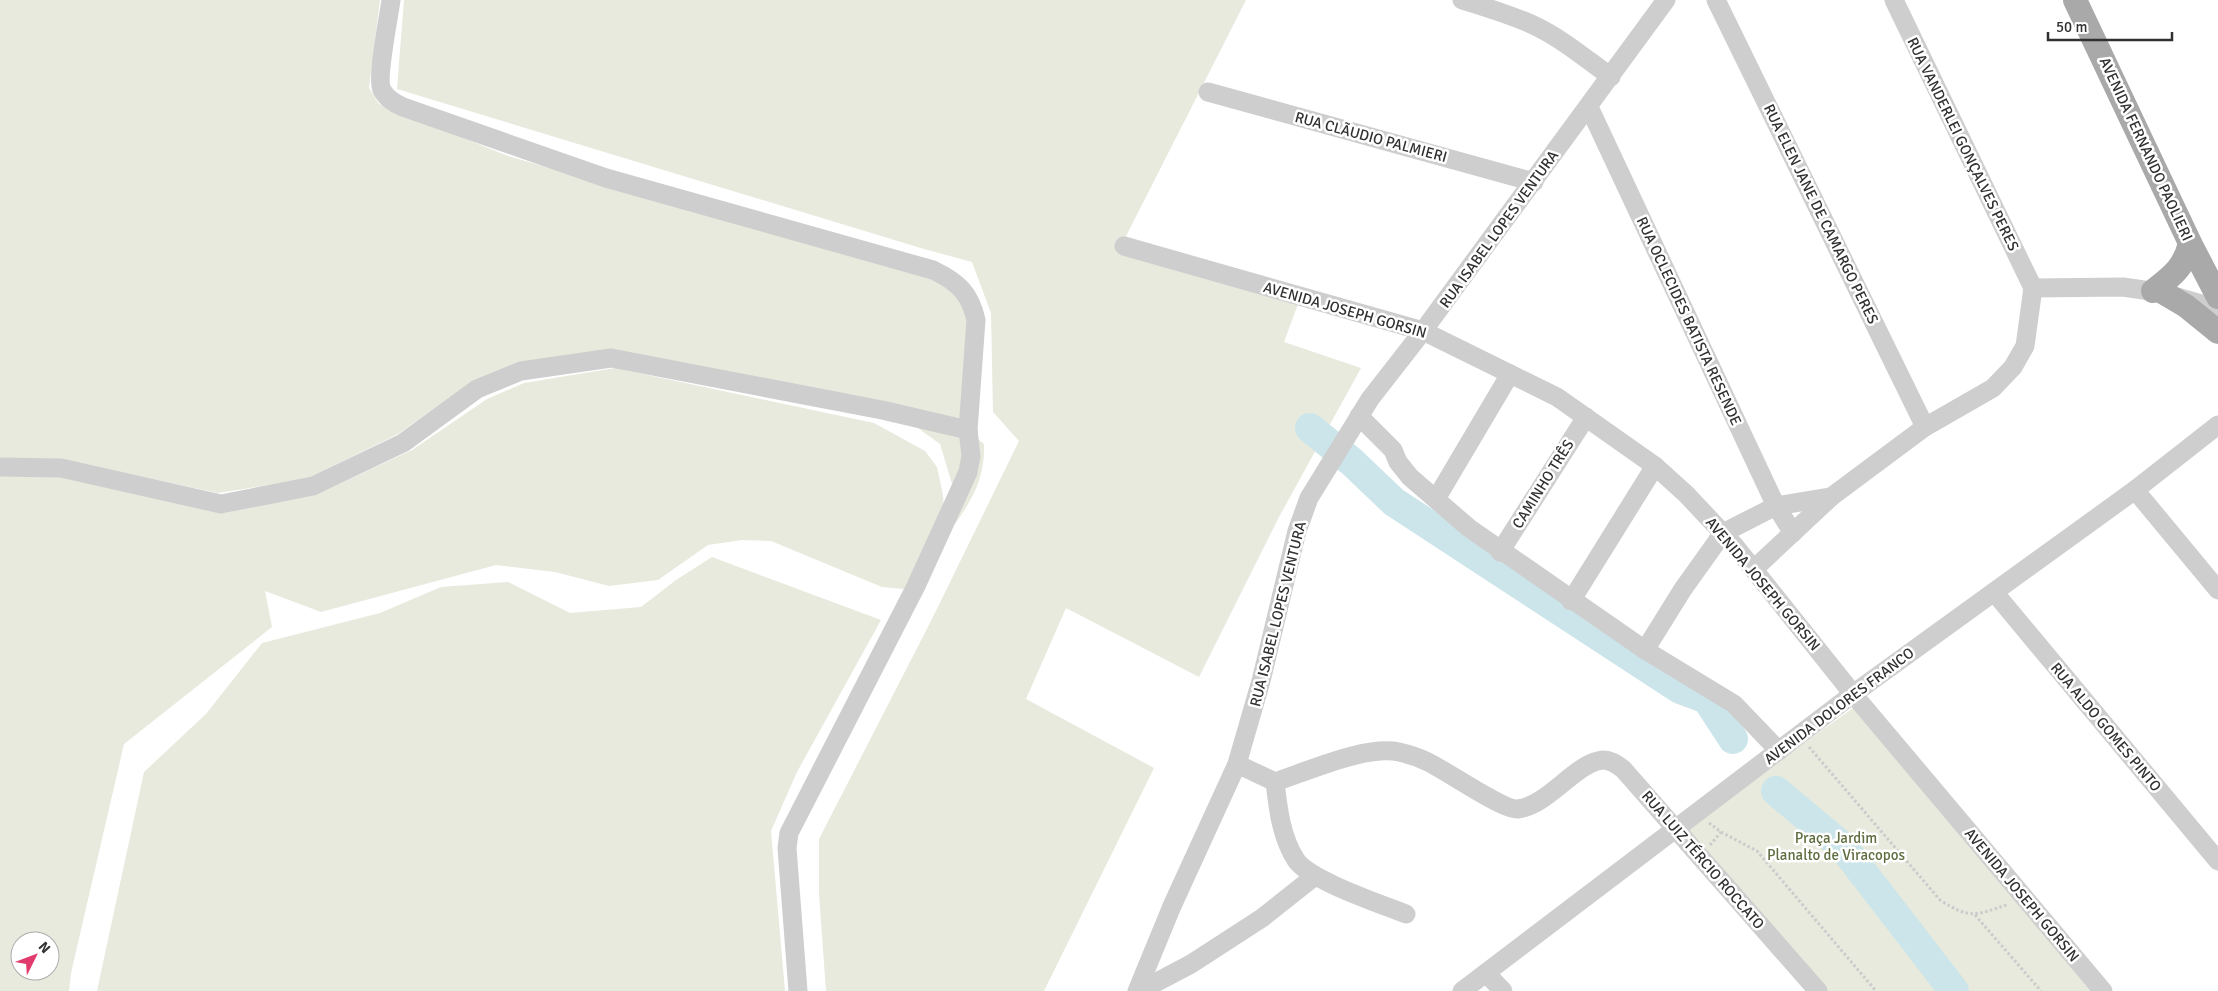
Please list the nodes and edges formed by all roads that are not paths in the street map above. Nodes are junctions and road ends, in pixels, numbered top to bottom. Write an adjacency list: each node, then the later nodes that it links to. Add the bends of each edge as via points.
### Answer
1 (391, 0): 24 (street, via 380,74 381,89 388,99 403,107 606,178 933,270 950,278 972,302 976,320)
2 (1462, 0): 7 (street, via 1532,25 1567,45)
3 (1666, 0): 7 (street, RUA ISABEL LOPES VENTURA)
4 (1716, 0): 23 (street, RUA ELEN JANE DE CAMARGO PERES)
5 (1894, 0): 13 (street, RUA VANDERLEI GONÇALVES PERES)
6 (2075, 0): 11 (main road, AVENIDA FERNANDO PAOLIERI)
7 (1611, 77): 9 (street, RUA ISABEL LOPES VENTURA)
8 (1208, 92): 10 (street, RUA CLÃUDIO PALMIERI)
9 (1588, 107): 10 (street, RUA ISABEL LOPES VENTURA); 30 (street, RUA OCLECIDES BATISTA RESENDE)
10 (1534, 182): 17 (street, RUA ISABEL LOPES VENTURA)
11 (2190, 243): 14 (main road, via 2186,259); 15 (main road, AVENIDA FERNANDO PAOLIERI)
12 (1124, 246): 17 (street, AVENIDA JOSEPH GORSIN)
13 (2033, 288): 14 (street, via 2124,287); 23 (street, via 2025,346 2013,368 1993,388)
14 (2158, 292): 16 (street); 18 (main road, via 2186,306)
15 (2218, 297)
16 (2218, 309)
17 (1423, 331): 19 (street, AVENIDA JOSEPH GORSIN); 21 (street, RUA ISABEL LOPES VENTURA)
18 (2218, 332)
19 (1510, 374): 20 (street, AVENIDA JOSEPH GORSIN, via 1557,397); 29 (street)
20 (1586, 417): 25 (street, AVENIDA JOSEPH GORSIN); 33 (street, CAMINHO TRÊS)
21 (1354, 424): 29 (street, via 1393,450 1410,477); 41 (street, RUA ISABEL LOPES VENTURA, via 1309,498 1296,531 1262,682)
22 (2218, 425): 27 (street, AVENIDA DOLORES FRANCO)
23 (1925, 427): 28 (street)
24 (968, 430): 26 (street, via 882,410 611,358 521,370 477,390 403,443 312,486 221,504 61,468); 48 (street, via 971,456 968,472 916,586 789,833 786,848)
25 (1655, 466): 31 (street, AVENIDA JOSEPH GORSIN); 37 (street)
26 (0, 467)
27 (2135, 490): 35 (street); 36 (street, AVENIDA DOLORES FRANCO)
28 (1831, 497): 30 (street); 32 (street)
29 (1436, 499): 33 (street)
30 (1776, 506): 31 (street); 32 (street, RUA OCLECIDES BATISTA RESENDE)
31 (1723, 533): 34 (street, AVENIDA JOSEPH GORSIN); 38 (street)
32 (1793, 533): 34 (street)
33 (1500, 552): 37 (street)
34 (1754, 569): 39 (street, AVENIDA JOSEPH GORSIN)
35 (2218, 590)
36 (1994, 592): 39 (street, AVENIDA DOLORES FRANCO); 44 (street, RUA ALDO GOMES PINTO)
37 (1571, 601): 38 (street)
38 (1645, 650): 40 (street, via 1734,704)
39 (1853, 694): 40 (street, AVENIDA DOLORES FRANCO); 53 (street, AVENIDA JOSEPH GORSIN)
40 (1779, 751): 43 (street, AVENIDA DOLORES FRANCO)
41 (1237, 764): 42 (street); 49 (street, RUA ISABEL LOPES VENTURA, via 1172,906)
42 (1275, 782): 43 (street, RUA LUIZ TÉRCIO ROCCATO, via 1371,751 1398,752 1426,761 1516,810 1536,804 1601,760 1612,761 1623,768); 45 (street, via 1279,815 1288,844 1296,861)
43 (1674, 828): 47 (street, AVENIDA DOLORES FRANCO); 52 (street, RUA LUIZ TÉRCIO ROCCATO)
44 (2218, 861)
45 (1315, 876): 46 (street); 49 (street, via 1262,918 1191,964)
46 (1406, 914)
47 (1486, 973): 50 (street, AVENIDA DOLORES FRANCO); 51 (street)
48 (798, 991)
49 (1139, 991)
50 (1462, 991)
51 (1503, 991)
52 (1818, 991)
53 (2103, 991)

